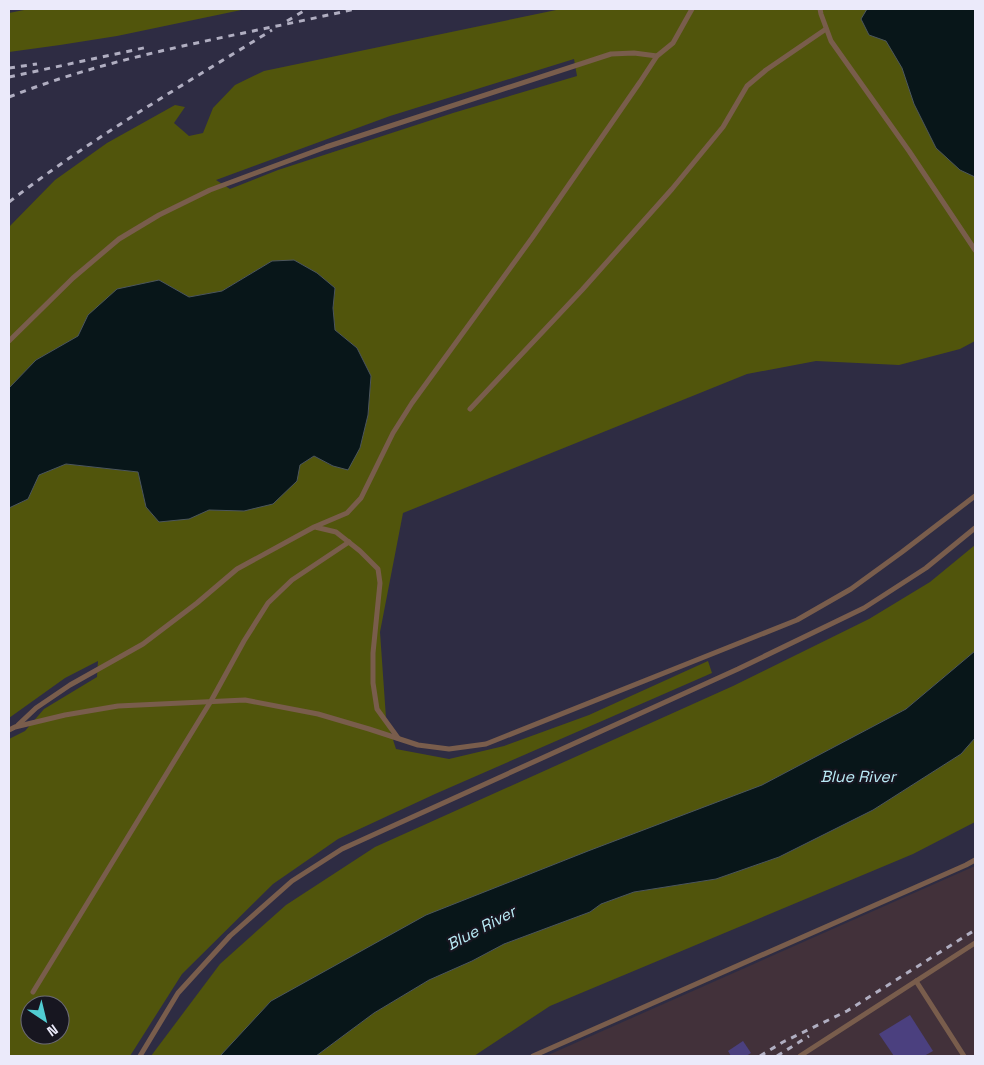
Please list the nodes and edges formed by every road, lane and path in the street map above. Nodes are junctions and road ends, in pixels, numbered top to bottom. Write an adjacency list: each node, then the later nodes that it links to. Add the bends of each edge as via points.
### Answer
1 (692, 9): 4 (lane, via 673,43)
2 (820, 9): 3 (lane)
3 (826, 29): 5 (lane, via 831,41); 7 (lane, via 747,86 723,127 672,189)
4 (657, 56): 6 (lane, via 634,52 611,54 326,147 210,190 119,239 73,278); 9 (lane, via 532,238 412,403 393,433 361,498 347,513)
5 (975, 250)
6 (9, 341)
7 (470, 409)
8 (975, 496): 15 (lane, via 851,589 797,620 486,744 449,749 418,745)
9 (314, 527): 11 (lane, via 336,532); 13 (lane, via 237,569 143,644 70,685)
10 (975, 528): 20 (lane, via 926,568 864,608 738,669 342,849 292,881 230,936 178,993)
11 (348, 542): 12 (lane, via 292,580 268,603); 15 (lane, via 378,569 380,583 373,683 377,709)
12 (211, 701): 13 (lane, via 118,706 65,714); 15 (lane, via 245,700 318,714); 19 (lane)
13 (15, 727): 14 (lane)
14 (9, 730)
15 (399, 738)
16 (975, 860): 21 (lane)
17 (975, 944): 18 (lane)
18 (916, 981): 22 (lane); 23 (lane)
19 (32, 992)
20 (140, 1056)
21 (533, 1056)
22 (800, 1056)
23 (964, 1056)

